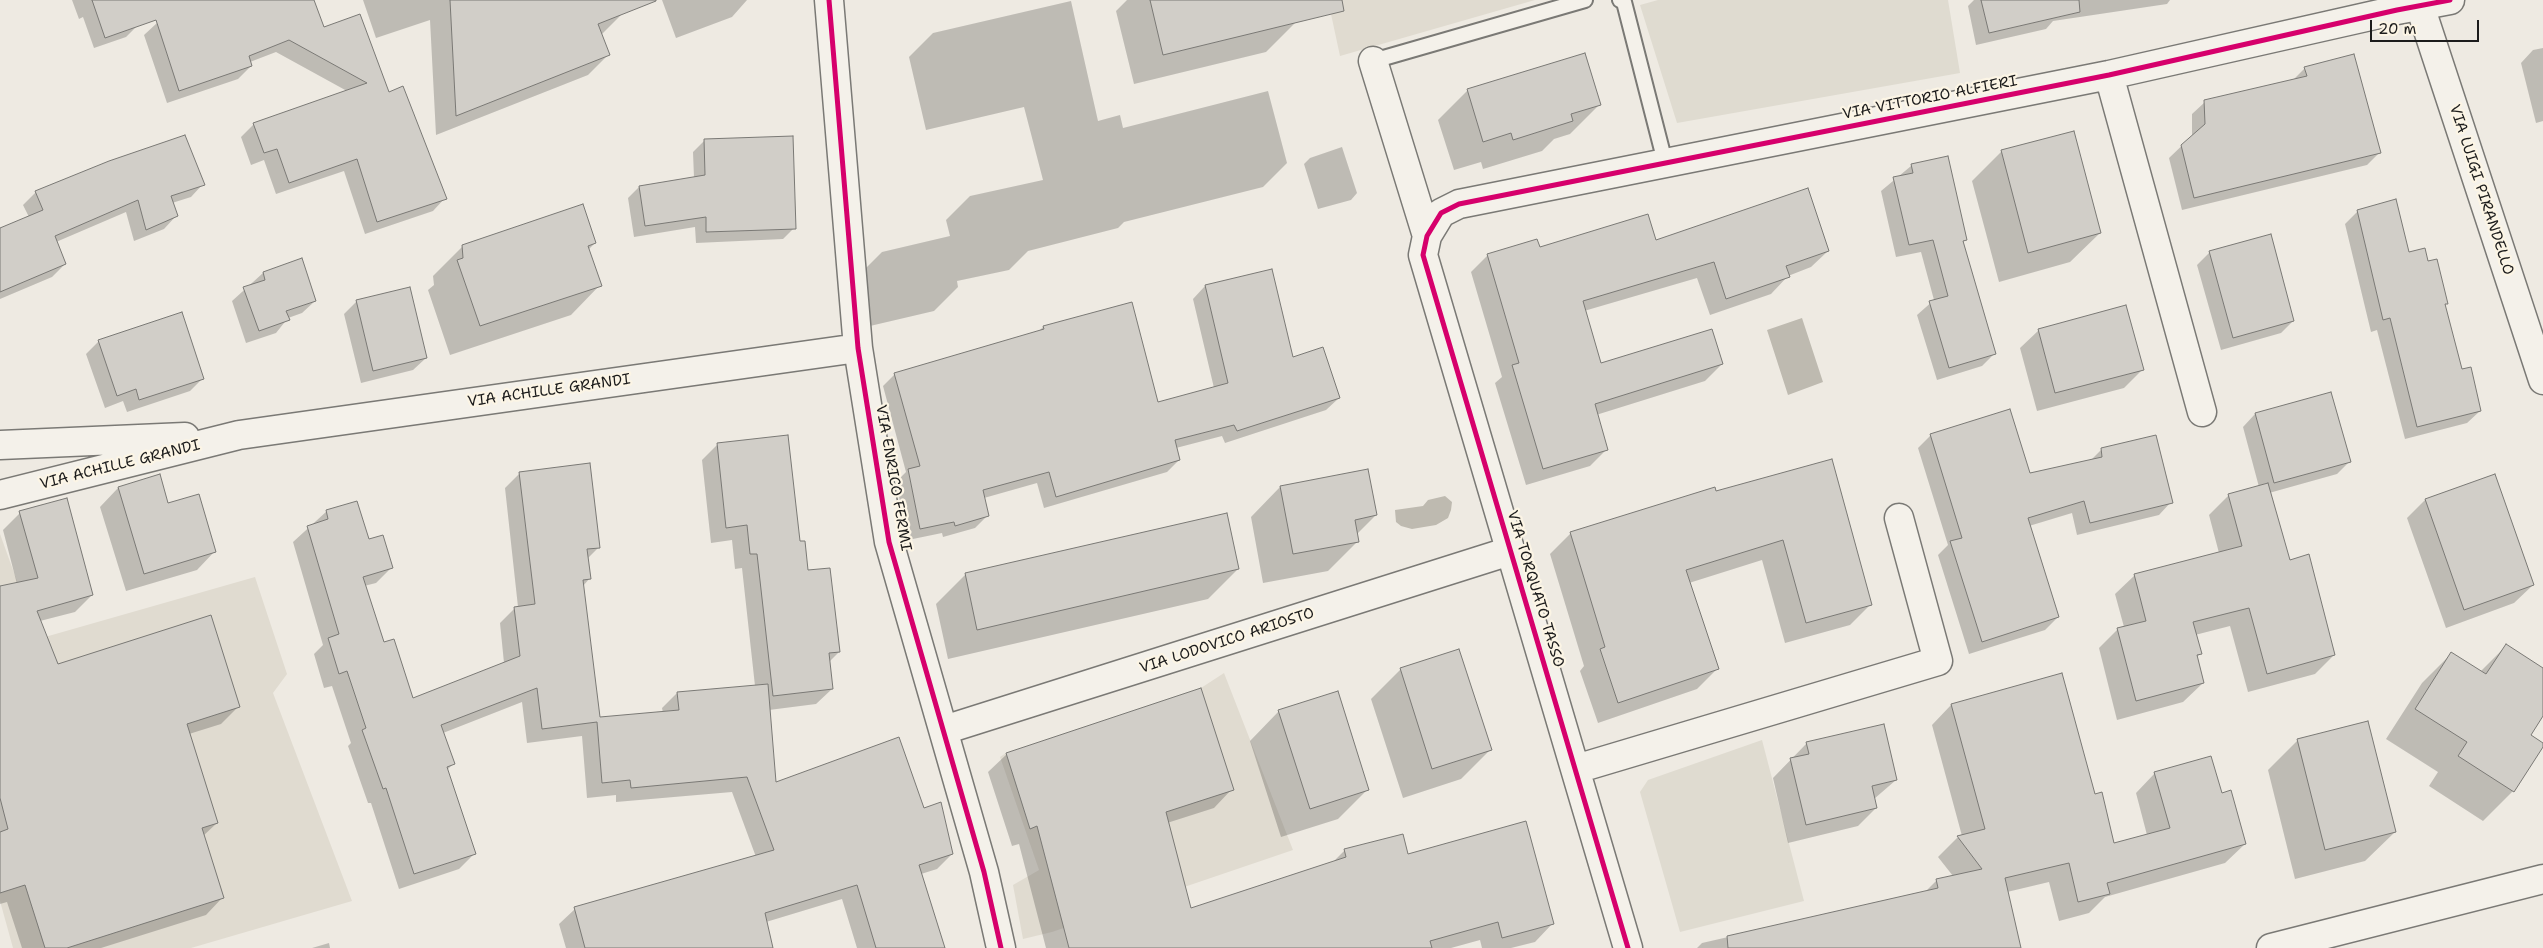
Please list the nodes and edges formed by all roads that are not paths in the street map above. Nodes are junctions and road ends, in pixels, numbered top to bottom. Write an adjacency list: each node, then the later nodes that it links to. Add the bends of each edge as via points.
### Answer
1 (829, 0): 10 (street, VIA ENRICO FERMI)
2 (1585, 0): 6 (lane)
3 (1620, 0): 8 (lane, via 1624,2)
4 (2450, 0): 5 (street, VIA VITTORIO ALFIERI)
5 (2419, 3): 7 (street, VIA VITTORIO ALFIERI); 11 (street, VIA LUIGI PIRANDELLO)
6 (1373, 61): 9 (street)
7 (2110, 76): 8 (street, VIA VITTORIO ALFIERI); 12 (street)
8 (1666, 162): 9 (street, VIA VITTORIO ALFIERI, via 1459,204 1441,213)
9 (1427, 236): 17 (street, VIA TORQUATO TASSO, via 1423,255)
10 (858, 348): 13 (street, VIA ACHILLE GRANDI); 18 (street, VIA ENRICO FERMI, via 889,542)
11 (2543, 380)
12 (2202, 412)
13 (239, 435): 14 (street, VIA ACHILLE GRANDI); 15 (street, VIA ACHILLE GRANDI)
14 (0, 446)
15 (0, 495)
16 (1899, 518): 19 (street, via 1938,661)
17 (1510, 551): 18 (street, VIA LODOVICO ARIOSTO); 19 (street, VIA TORQUATO TASSO)
18 (944, 730): 21 (street, VIA ENRICO FERMI, via 984,872)
19 (1576, 769): 22 (street, VIA TORQUATO TASSO)
20 (2543, 879): 23 (street)
21 (1001, 948)
22 (1628, 948)
23 (2271, 948)

